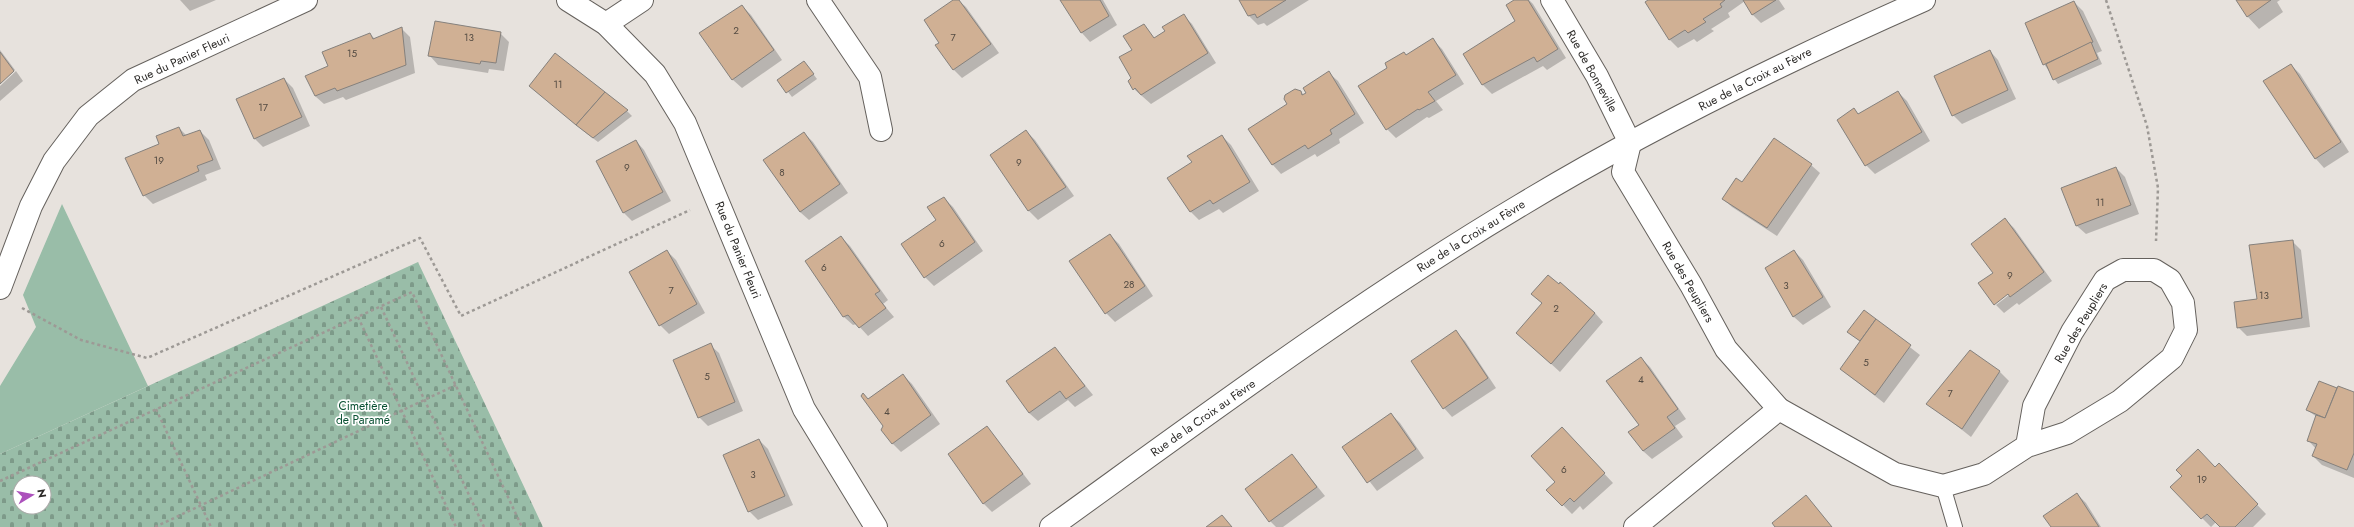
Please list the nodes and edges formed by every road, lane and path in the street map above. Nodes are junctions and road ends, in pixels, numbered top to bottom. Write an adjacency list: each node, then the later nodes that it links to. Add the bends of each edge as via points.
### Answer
1 (306, 0): 13 (street, Rue du Panier Fleuri, via 134,80 88,116 54,161 31,206)
2 (568, 0): 8 (street, Rue du Panier Fleuri)
3 (642, 0): 8 (street)
4 (818, 0): 9 (street, via 870,77)
5 (1552, 0): 10 (street, Rue de Bonneville, via 1597,76)
6 (1924, 0): 10 (street, Rue de la Croix au Fèvre, via 1824,44)
7 (2106, 0): 12 (path, via 2149,134 2158,188)
8 (606, 24): 11 (street, Rue du Panier Fleuri, via 655,74 685,123)
9 (881, 130)
10 (1630, 143): 20 (street, Rue des Peupliers, via 1623,172 1634,193 1691,285 1726,349); 32 (street, Rue de la Croix au Fèvre, via 1521,205 1360,307)
11 (717, 198): 15 (path, via 461,316 420,238 147,358 81,340); 31 (street, Rue du Panier Fleuri, via 804,409)
12 (2154, 270): 22 (street, Rue des Peupliers, via 2123,270 2105,280 2072,332 2034,406); 22 (street, via 2170,280 2183,303 2186,330 2172,358 2120,401 2067,433)
13 (0, 288)
14 (381, 307): 16 (path); 17 (path, via 412,292); 18 (path)
15 (20, 308)
16 (358, 317): 19 (path); 21 (path)
17 (456, 385): 18 (path); 30 (path)
18 (424, 400): 21 (path); 29 (path)
19 (156, 409): 23 (path); 25 (path)
20 (1779, 409): 24 (street, Rue des Peupliers, via 1895,474); 33 (street)
21 (402, 411): 25 (path); 28 (path)
22 (2027, 446): 24 (street, via 1984,474)
23 (0, 481)
24 (1943, 486): 34 (lane)
25 (201, 506): 26 (path); 27 (path)
26 (155, 527)
27 (211, 527)
28 (456, 527)
29 (484, 527)
30 (522, 527)
31 (876, 527)
32 (1051, 527)
33 (1635, 527)
34 (1955, 527)

